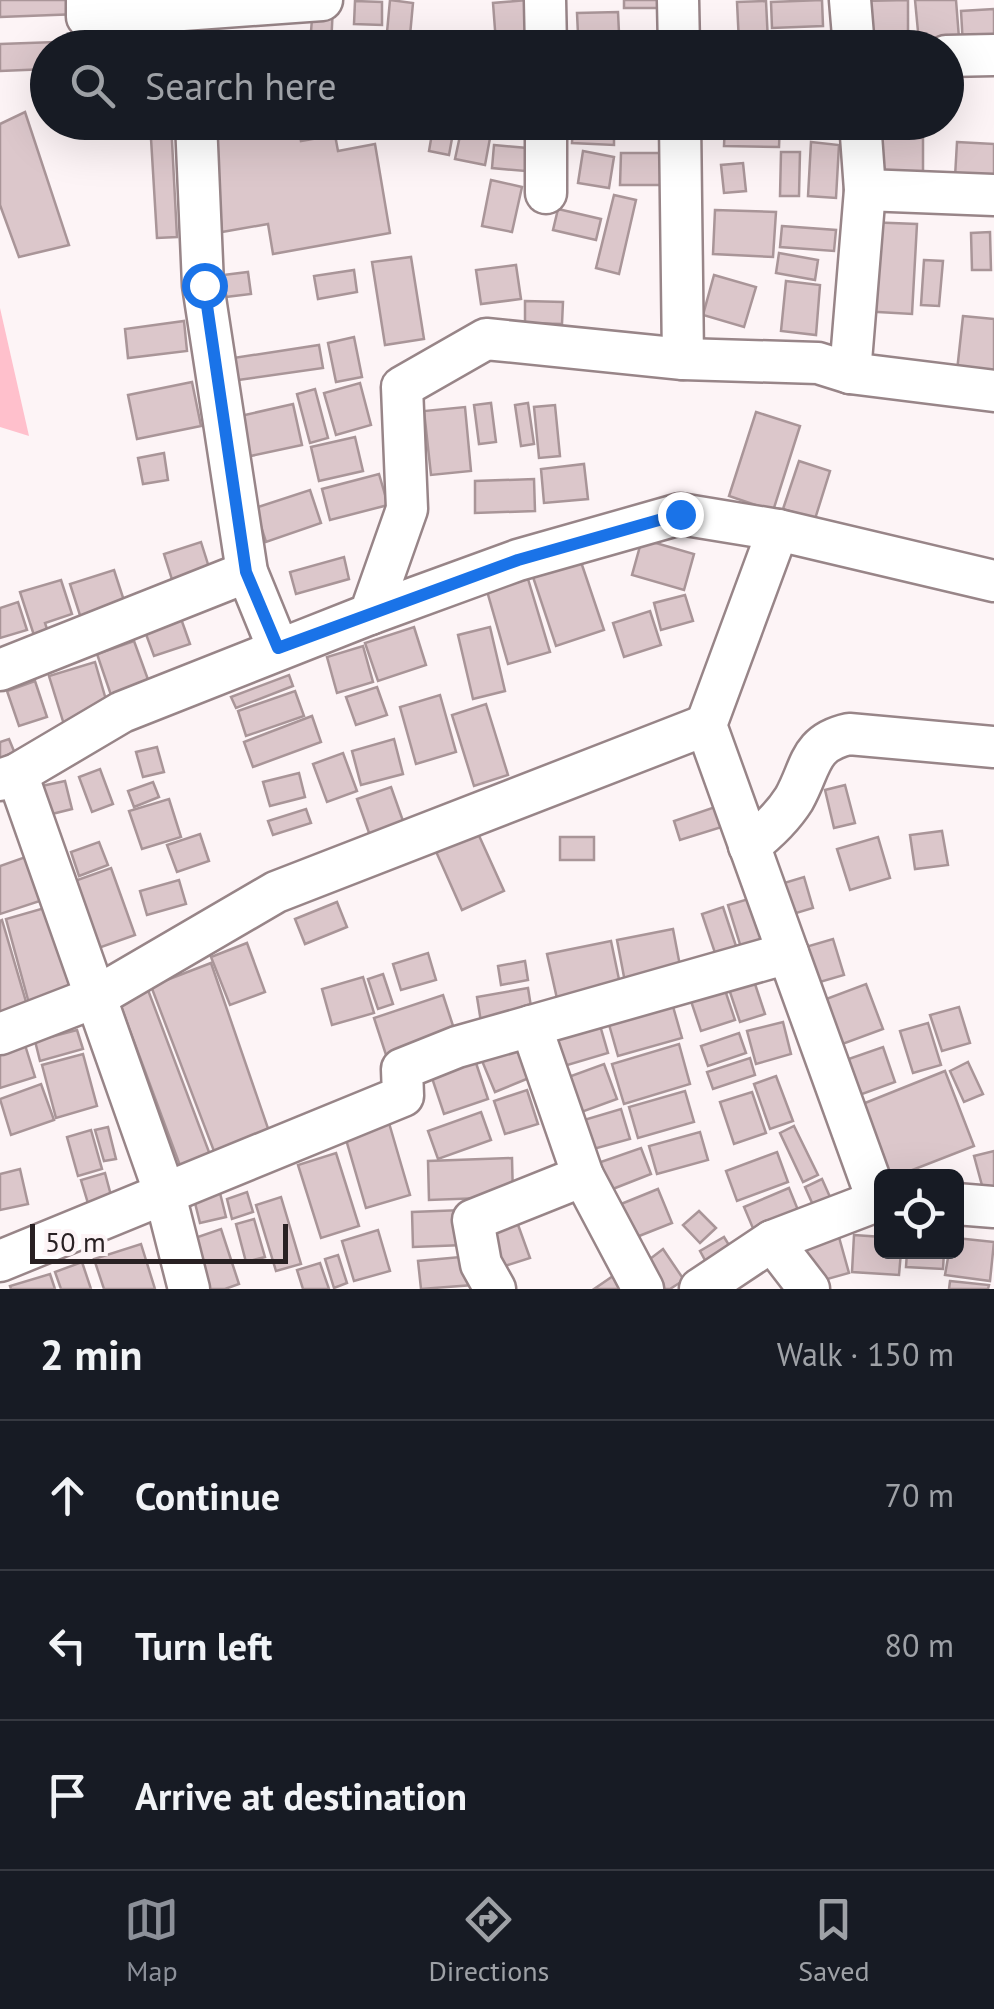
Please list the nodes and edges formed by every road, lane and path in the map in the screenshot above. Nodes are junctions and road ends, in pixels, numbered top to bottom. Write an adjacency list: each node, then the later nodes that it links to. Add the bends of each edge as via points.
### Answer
1 (87, 0): 2 (street, via 87,17)
2 (322, 0)
3 (546, 0): 6 (street)
4 (678, 0): 7 (street)
5 (850, 0): 8 (street)
6 (546, 30)
7 (679, 30)
8 (852, 30)
9 (994, 55): 10 (street)
10 (964, 56)
11 (197, 140): 22 (street, via 204,285)
12 (546, 140): 16 (street)
13 (680, 140): 18 (street)
14 (861, 140): 15 (street)
15 (865, 190): 17 (street); 19 (street)
16 (546, 194)
17 (994, 195)
18 (683, 359): 19 (street, via 818,364); 24 (street, via 486,339 402,387 407,510)
19 (850, 373): 20 (street)
20 (994, 391)
21 (778, 530): 23 (street); 24 (street, via 680,514 518,560); 27 (street)
22 (246, 572): 25 (street); 26 (street)
23 (994, 581)
24 (370, 614): 25 (street)
25 (278, 648): 29 (street, via 122,712)
26 (0, 670)
27 (706, 725): 30 (street); 32 (street, via 276,892)
28 (994, 746): 30 (street, via 832,738 819,747 780,819)
29 (8, 777): 32 (street)
30 (749, 846): 31 (street)
31 (788, 953): 33 (street); 36 (street)
32 (96, 997): 34 (street); 37 (street)
33 (531, 1026): 35 (street); 37 (street, via 402,1069 403,1096)
34 (0, 1034)
35 (583, 1176): 44 (street, via 473,1220 481,1264); 45 (street)
36 (874, 1183)
37 (164, 1191): 42 (street); 43 (street)
38 (874, 1201): 41 (street)
39 (964, 1204): 40 (street)
40 (994, 1206)
41 (772, 1241): 46 (street); 47 (street)
42 (0, 1261)
43 (189, 1289)
44 (494, 1289)
45 (643, 1289)
46 (700, 1289)
47 (809, 1289)

